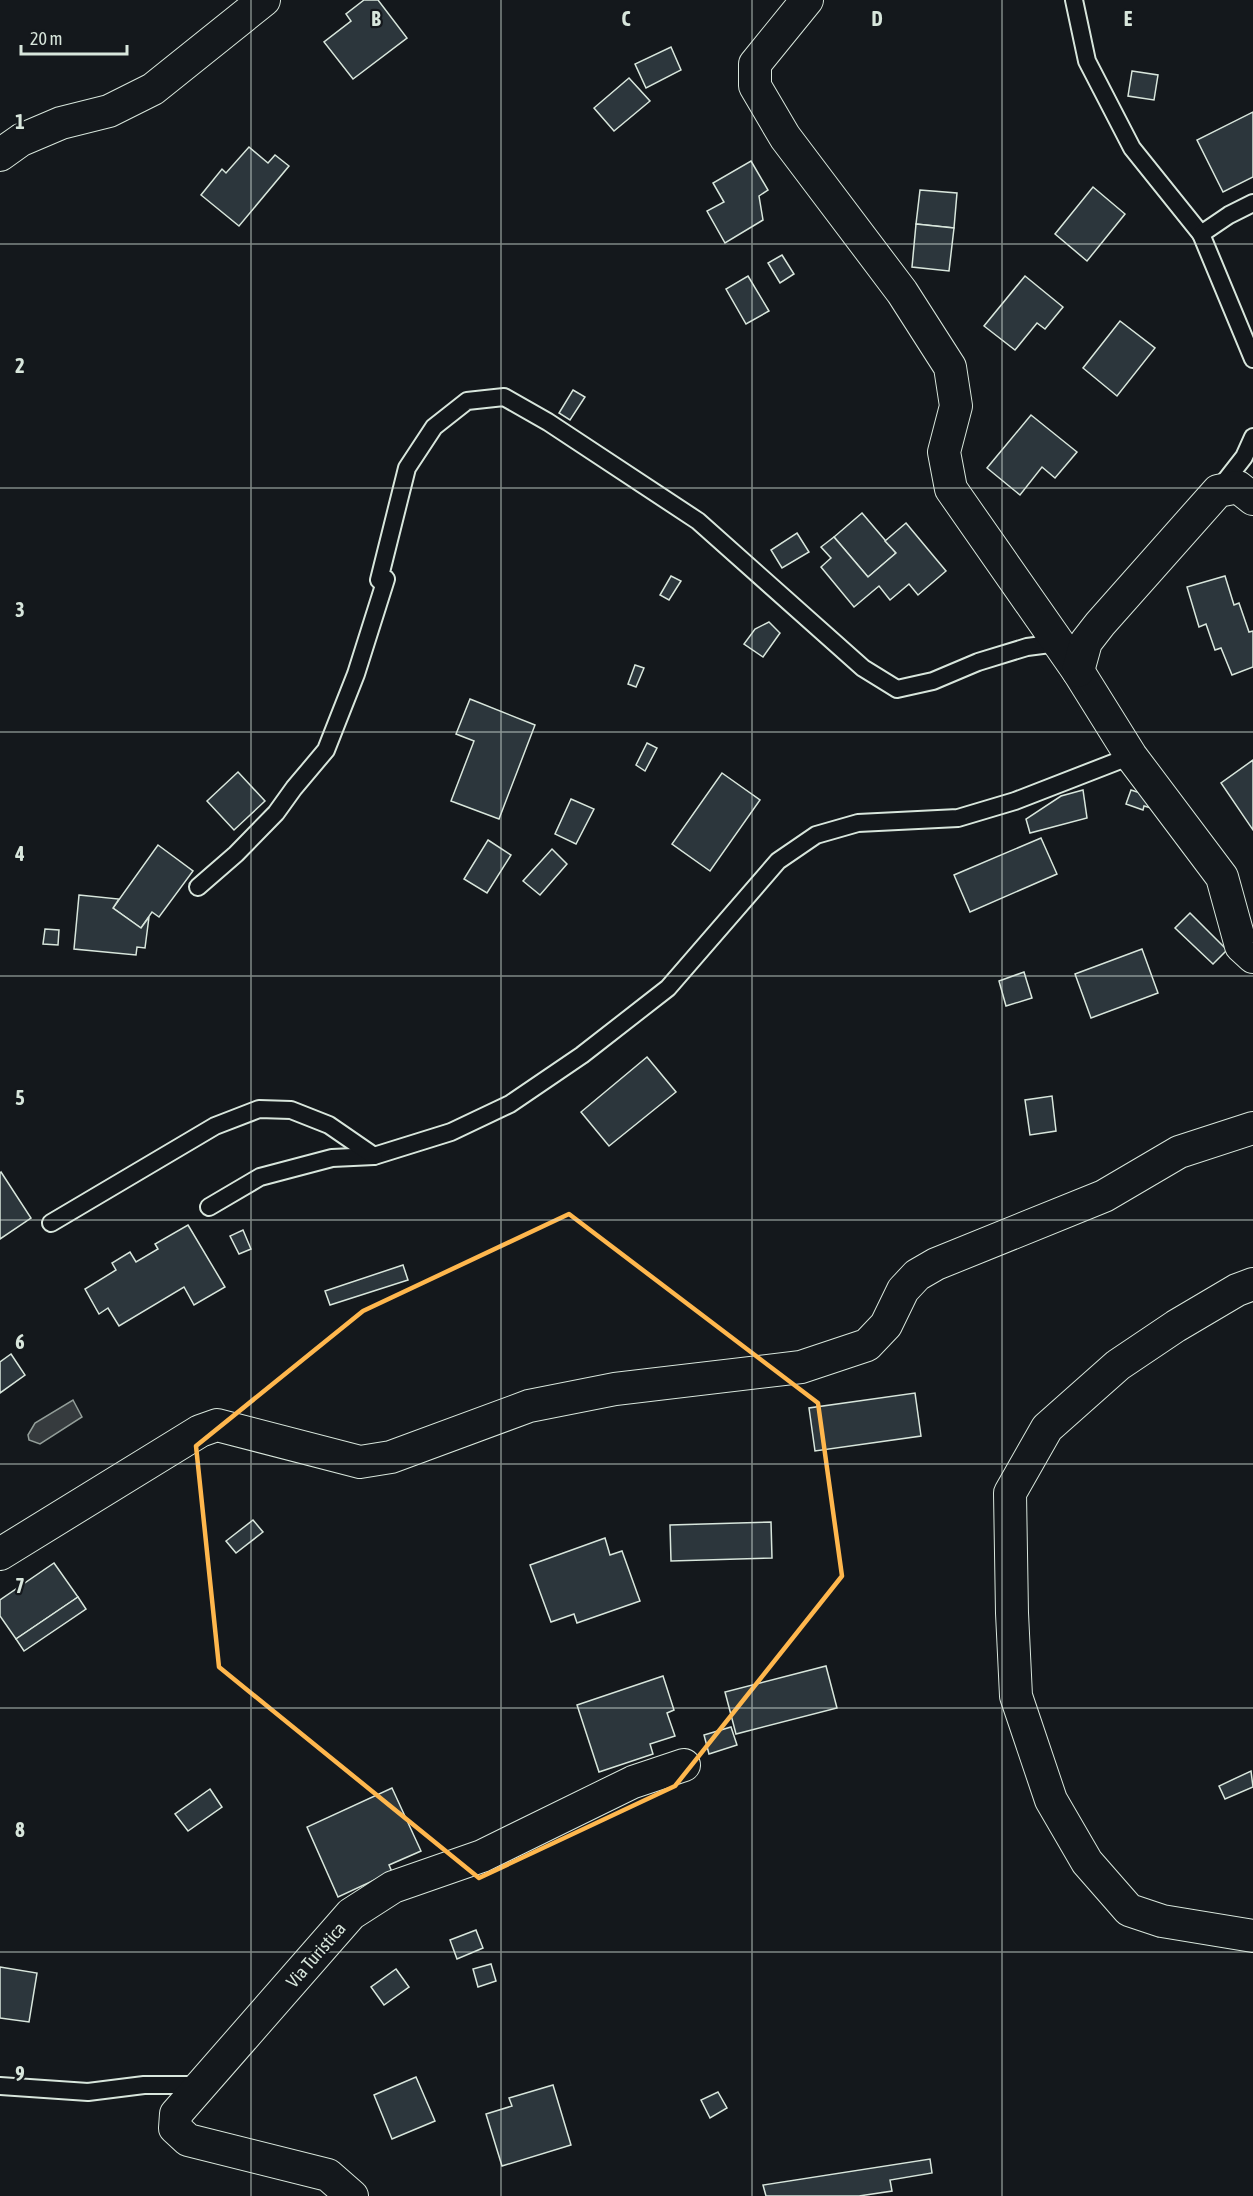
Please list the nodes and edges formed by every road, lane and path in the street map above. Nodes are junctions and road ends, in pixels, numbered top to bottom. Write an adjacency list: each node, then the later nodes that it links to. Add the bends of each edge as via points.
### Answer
1 (264, 0): 4 (street, via 153,89 109,111 61,123 21,140)
2 (807, 0): 11 (street, via 755,64 755,86 784,137 896,284 950,367 956,406 944,452 951,489)
3 (1074, 0): 6 (lane, via 1087,61 1132,148)
4 (0, 155)
5 (1253, 203): 6 (lane)
6 (1201, 234): 7 (lane)
7 (1253, 359)
8 (1253, 437): 9 (lane, via 1244,457)
9 (1218, 491): 10 (street, via 1238,487); 12 (street, via 1086,642)
10 (1253, 499)
11 (1058, 644): 12 (street); 14 (lane, via 1027,647 933,681 897,689 863,668 698,522 621,469 504,397 467,401 434,427 406,468 379,580 386,579 356,674 326,750 276,813)
12 (1078, 671): 13 (street)
13 (1131, 756): 15 (street, via 1222,878 1241,946); 17 (lane, via 1015,801 958,818 858,823 816,835 778,861 668,988 582,1055 510,1104 451,1132)
14 (198, 887)
15 (1253, 957)
16 (1253, 1128): 21 (street, via 1179,1152 1104,1196 936,1264 917,1275 903,1290 886,1325 867,1345 838,1356 801,1367 615,1389 529,1406 391,1457 360,1462 217,1425 200,1431)
17 (374, 1156): 18 (lane, via 332,1158 260,1177); 19 (lane, via 329,1125 291,1110 259,1109 215,1126)
18 (209, 1207)
19 (51, 1223)
20 (1253, 1284): 23 (street, via 1176,1326 1118,1365 1047,1428 1010,1493 1016,1696 1051,1800 1087,1862 1129,1910 1162,1921)
21 (0, 1554)
22 (684, 1765): 24 (street, Via Turistica, via 633,1782 482,1856 393,1887 351,1914)
23 (1253, 1936)
24 (203, 2085): 25 (lane, via 144,2085 88,2092); 26 (street, Via Turistica, via 176,2114 175,2128 188,2140 328,2175)
25 (0, 2086)
26 (352, 2196)

